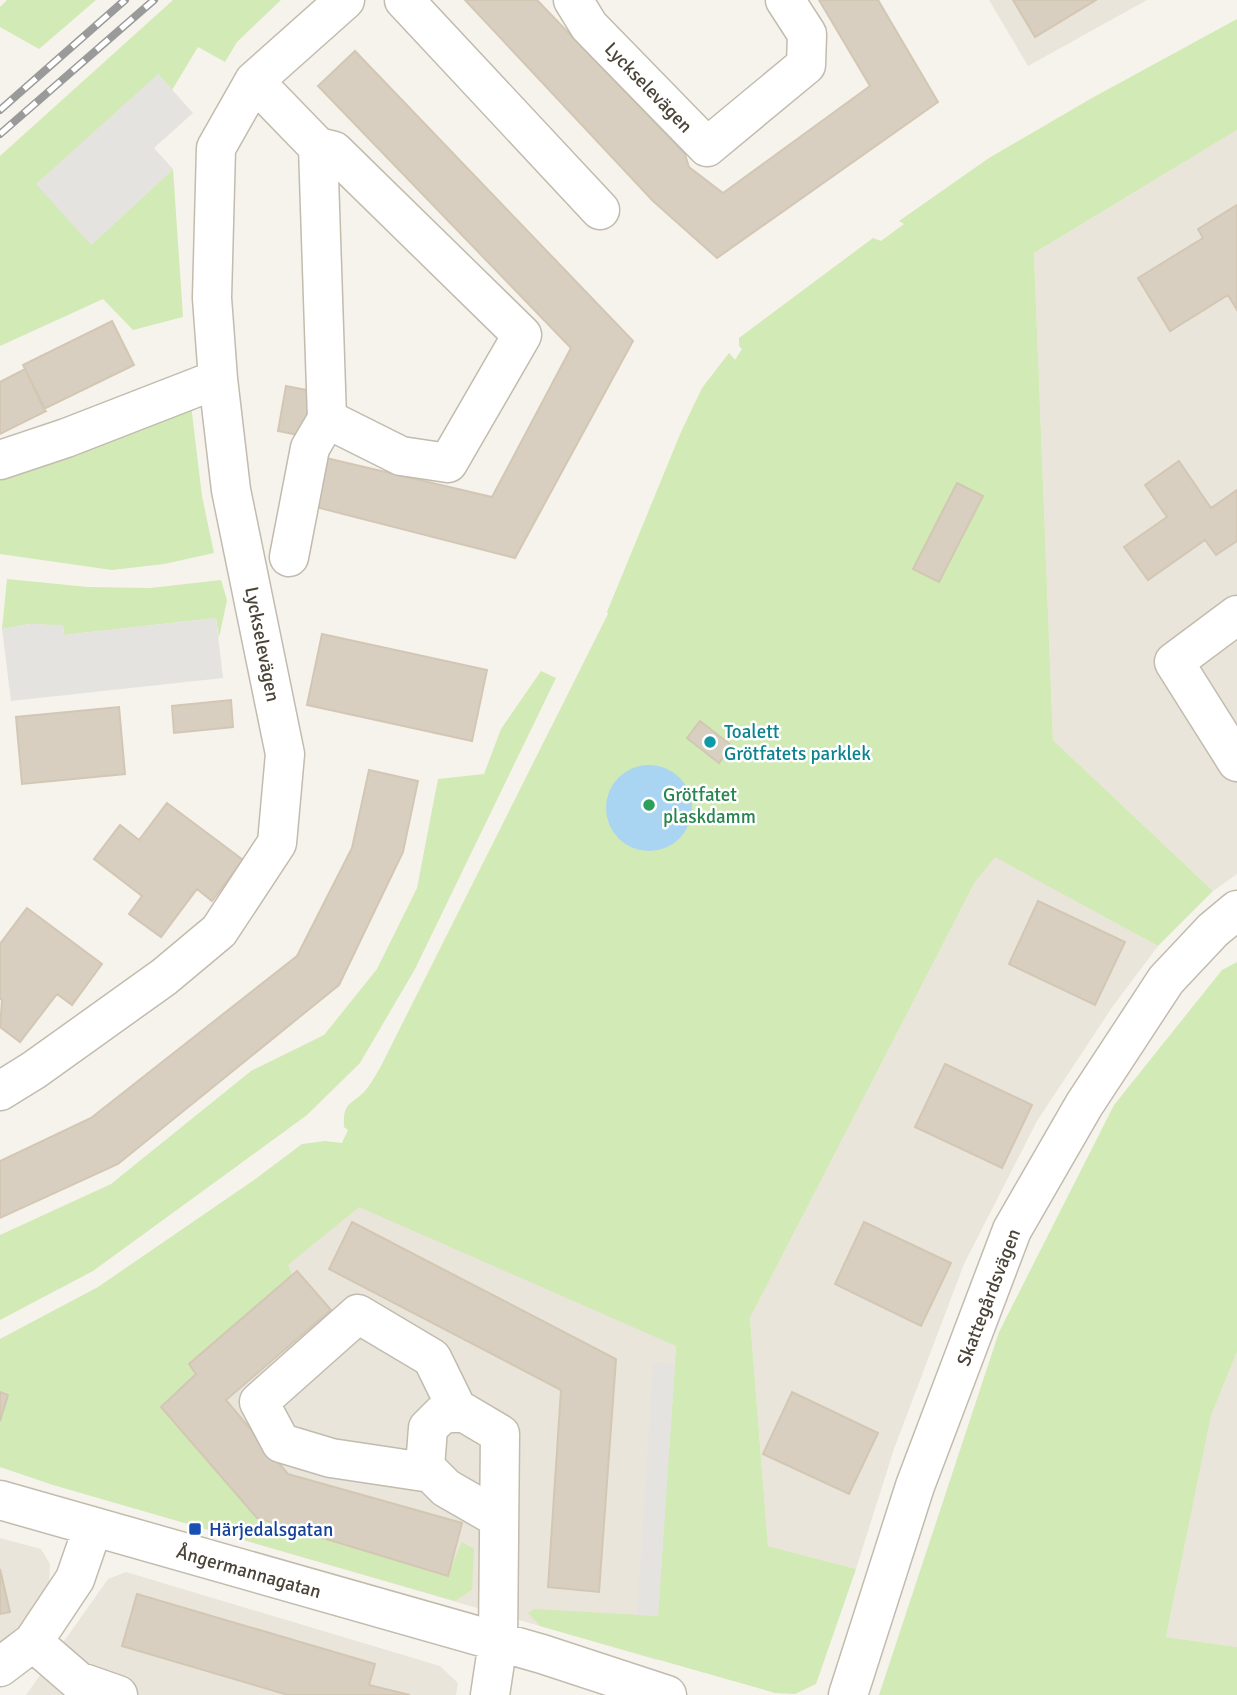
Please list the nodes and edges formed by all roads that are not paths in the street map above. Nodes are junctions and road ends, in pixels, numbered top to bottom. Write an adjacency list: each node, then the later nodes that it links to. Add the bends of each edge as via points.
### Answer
1 (345, 0): 5 (street, Lyckselevägen)
2 (404, 0): 7 (street)
3 (573, 0): 4 (street, Lyckselevägen, via 589,26 707,147 806,65 807,34)
4 (785, 0)
5 (254, 81): 6 (street); 8 (street, Lyckselevägen, via 216,148 212,298)
6 (318, 147): 9 (street); 9 (street, via 334,151 522,335 448,463 401,456)
7 (600, 210)
8 (218, 379): 10 (street); 15 (street, Lyckselevägen, via 231,489 285,754 277,843 219,931 164,977)
9 (327, 419): 11 (street, via 310,448)
10 (0, 460)
11 (289, 557)
12 (1237, 615): 13 (street, via 1174,662)
13 (1237, 762)
14 (1237, 910): 27 (street, Skattegårdsvägen, via 1166,980 1084,1105 1012,1230 915,1486)
15 (0, 1091)
16 (458, 1413): 17 (street, via 442,1414 428,1427 425,1467); 17 (street, via 432,1359 358,1314 259,1402 281,1443 331,1458); 19 (street, via 464,1412 500,1434)
17 (431, 1473): 19 (street, via 446,1488)
18 (0, 1500): 20 (street, Ångermannagatan)
19 (498, 1518): 22 (street)
20 (93, 1527): 21 (street, via 75,1578); 22 (street, Ångermannagatan)
21 (33, 1642): 23 (street); 24 (street, via 78,1681)
22 (498, 1642): 25 (street); 26 (street, Ångermannagatan)
23 (0, 1667)
24 (118, 1695)
25 (490, 1695)
26 (667, 1695)
27 (848, 1695)

